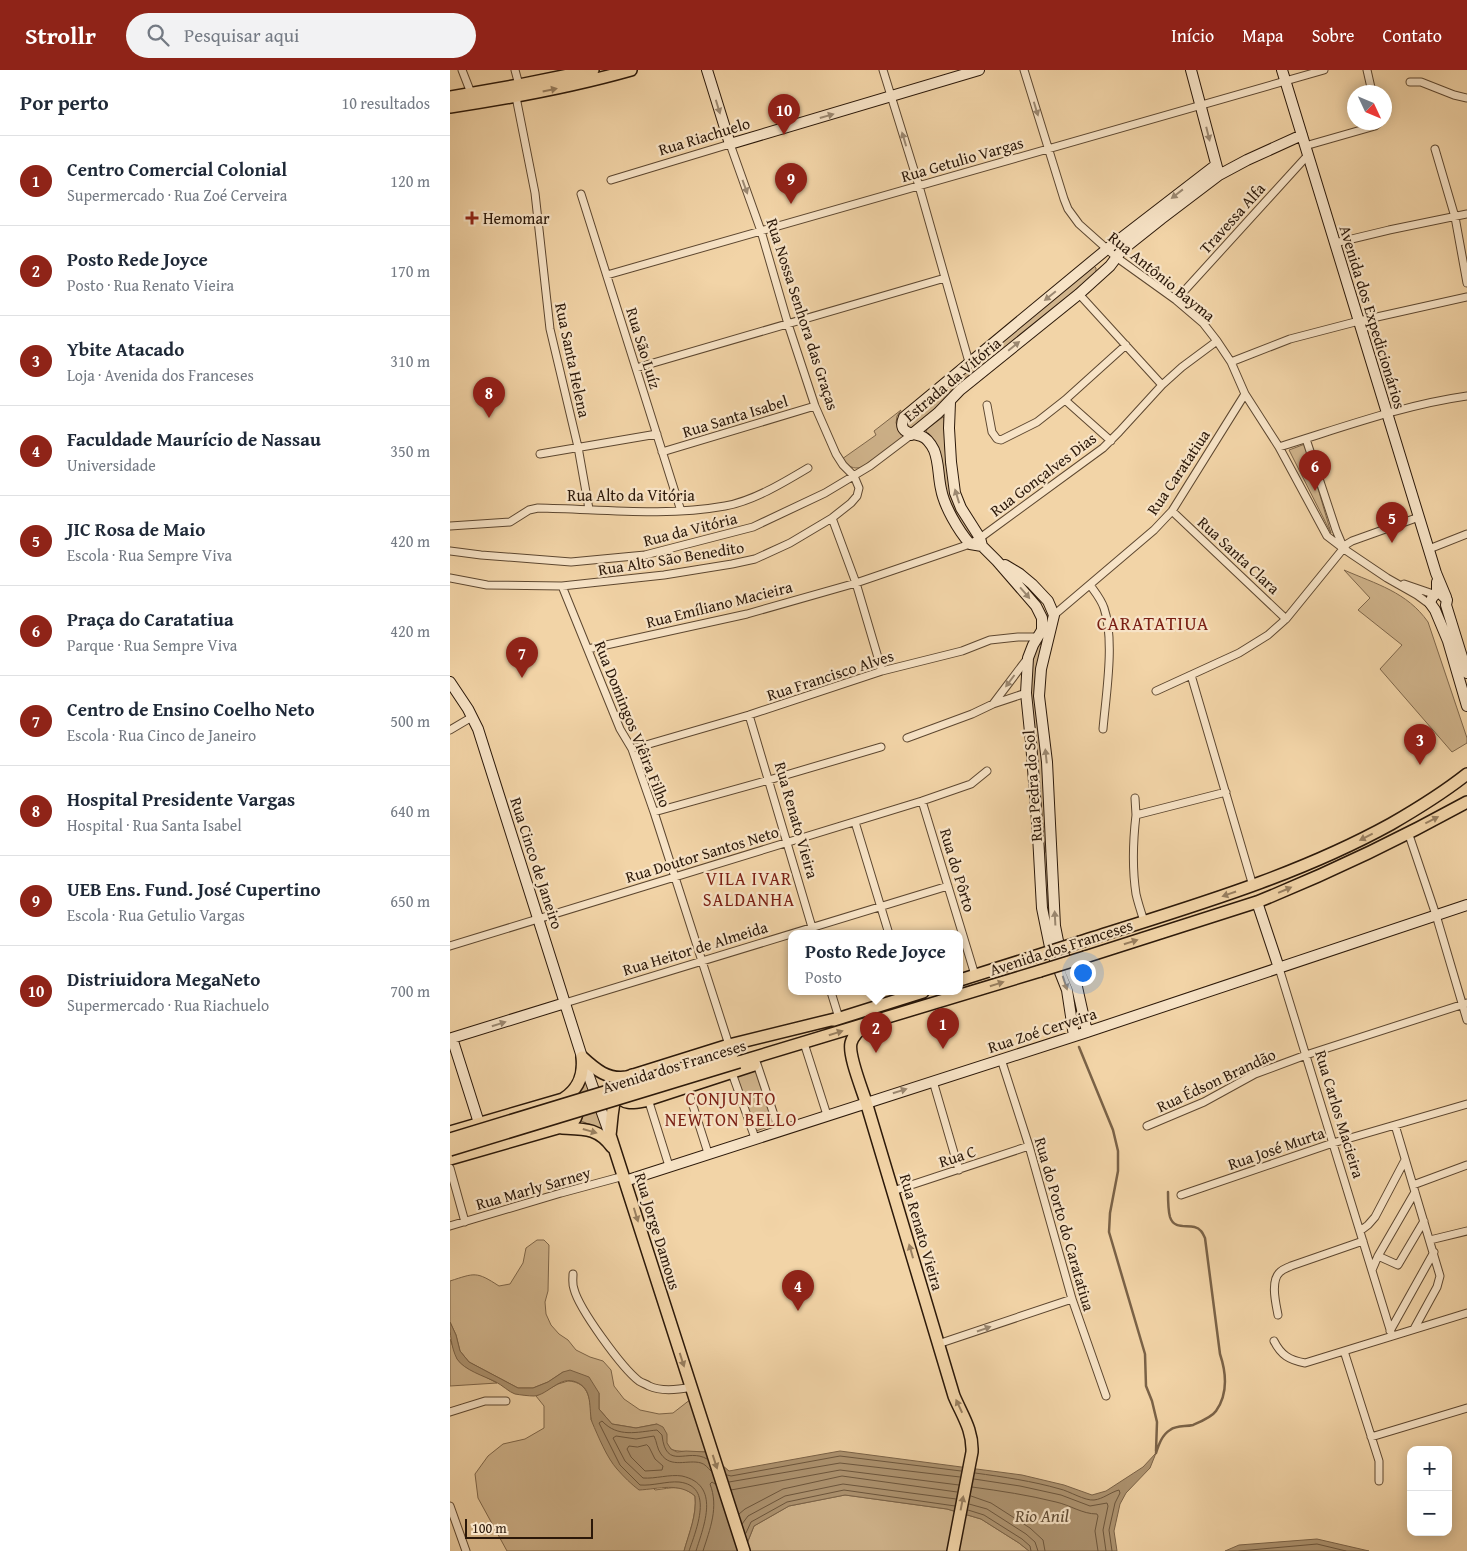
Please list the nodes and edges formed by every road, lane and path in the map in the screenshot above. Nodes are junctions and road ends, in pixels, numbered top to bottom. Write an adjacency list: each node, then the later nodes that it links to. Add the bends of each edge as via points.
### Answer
1 (462, 70): 17 (street)
2 (515, 70): 15 (street)
3 (593, 70): 15 (main road)
4 (631, 70): 19 (main road, one-way to 4)
5 (707, 70): 25 (street, Rua Nossa Senhora das Graças, one-way to 25)
6 (883, 70): 20 (street)
7 (979, 70): 20 (street, Rua Riachuelo)
8 (1024, 70): 27 (street, Rua Antônio Bayma, one-way to 27)
9 (1191, 70): 22 (street)
10 (1282, 70): 13 (street, Avenida dos Expedicionários)
11 (1324, 70): 13 (street, Rua Getulio Vargas)
12 (1367, 70): 16 (street)
13 (1286, 81): 22 (street, Rua Getulio Vargas); 26 (street, Avenida dos Expedicionários)
14 (1410, 82): 21 (street, via 1421,82)
15 (519, 85): 17 (main road)
16 (1370, 85)
17 (471, 93): 18 (main road)
18 (450, 97)
19 (516, 97): 23 (main road); 65 (street, Rua Santa Helena, via 535,193 550,329)
20 (891, 97): 25 (street, Rua Riachuelo, one-way to 20); 31 (street, one-way to 20)
21 (1467, 98)
22 (1200, 105): 27 (street, Rua Getulio Vargas); 29 (street, one-way to 29)
23 (450, 107)
24 (1359, 130): 26 (street, Estrada da Vitória)
25 (730, 144): 30 (street, Rua Riachuelo); 35 (street, Rua Nossa Senhora das Graças, one-way to 35)
26 (1305, 145): 29 (street, Estrada da Vitória); 36 (street, Avenida dos Expedicionários); 44 (street, Travessa Alfa)
27 (1048, 149): 31 (street, Rua Getulio Vargas); 37 (street, Rua Antônio Bayma, via 1068,209 1079,224)
28 (1434, 149): 34 (street)
29 (1217, 170): 37 (street, Estrada da Vitória, one-way to 37); 38 (street, Estrada da Vitória)
30 (611, 180)
31 (919, 186): 35 (street, Rua Getulio Vargas); 40 (street)
32 (581, 194): 39 (street, Rua São Luíz)
33 (1467, 214): 34 (street)
34 (1455, 217): 36 (street); 41 (street)
35 (761, 231): 39 (street, Rua Getulio Vargas); 46 (street, Rua Nossa Senhora das Graças)
36 (1335, 243): 45 (street, Avenida dos Expedicionários)
37 (1107, 249): 38 (street, Rua Antônio Bayma); 49 (street, Estrada da Vitória, one-way to 49)
38 (1116, 257): 42 (street, Estrada da Vitória); 44 (street, Rua Antônio Bayma)
39 (607, 275): 51 (street, Rua São Luíz)
40 (945, 278): 46 (street); 49 (street)
41 (1467, 283)
42 (1079, 294): 48 (street); 56 (street, Estrada da Vitória, one-way to 42, via 960,390)
43 (1467, 297): 45 (street)
44 (1176, 300): 47 (street, Rua Antônio Bayma)
45 (1359, 321): 50 (street, via 1290,339); 59 (street, Avenida dos Expedicionários)
46 (788, 324): 51 (street); 58 (street, Rua Nossa Senhora das Graças)
47 (1217, 340): 50 (street, Rua Antônio Bayma); 52 (street, Rua Gonçalves Dias)
48 (1126, 345): 52 (street); 55 (street)
49 (969, 362): 61 (street, Estrada da Vitória, via 904,417 902,426)
50 (1231, 362): 53 (street, Rua Antônio Bayma)
51 (636, 368): 60 (street, Rua São Luíz)
52 (1162, 385): 63 (street, Rua Gonçalves Dias)
53 (1245, 394): 64 (street, Rua Antônio Bayma); 72 (street, Rua Caratatiua)
54 (1467, 396): 59 (street)
55 (1064, 400): 57 (street, via 1023,431 1000,440 992,432); 63 (street)
56 (950, 402): 61 (street, Estrada da Vitória); 77 (street, one-way to 56, via 961,508 953,484)
57 (987, 405)
58 (815, 406): 66 (street, Rua Santa Isabel); 69 (street, Rua Nossa Senhora das Graças, via 836,454)
59 (1388, 414): 62 (street); 73 (street, Avenida dos Expedicionários)
60 (657, 434): 65 (street); 66 (street, Rua São Luíz)
61 (911, 435): 69 (street, Rua da Vitória); 78 (street, via 921,436 932,447 942,494)
62 (1306, 439): 64 (street); 79 (street)
63 (1111, 441): 77 (street, Rua Gonçalves Dias)
64 (1279, 447): 79 (street, Rua Antônio Bayma, via 1327,536)
65 (578, 448): 67 (street); 70 (street, Rua Santa Helena)
66 (662, 452): 71 (street, Rua São Luíz)
67 (540, 454)
68 (808, 468): 71 (street, Rua Alto da Vitória, via 780,485 726,506)
69 (854, 476): 74 (street, Rua Alto São Benedito, via 859,488 857,496); 81 (street, Rua da Vitória, via 753,526 645,555 547,562)
70 (588, 509): 71 (street, Rua Alto da Vitória); 75 (street, Rua Alto da Vitória, via 538,508 510,522)
71 (681, 511)
72 (1172, 511): 86 (street, Rua Caratatiua); 91 (street, Rua Santa Clara)
73 (1419, 517): 79 (street, via 1352,541); 80 (street, Avenida dos Expedicionários)
74 (832, 518): 85 (street); 87 (street, Rua Alto São Benedito, via 782,548 754,559 664,576)
75 (450, 526)
76 (1467, 534): 80 (street)
77 (981, 542): 78 (street); 82 (street)
78 (970, 544): 85 (street)
79 (1344, 549): 84 (street, Rua Antônio Bayma); 91 (street)
80 (1429, 549): 88 (street, Avenida dos Expedicionários)
81 (450, 551)
82 (998, 561): 90 (street, via 1032,584 1048,601); 92 (street, one-way to 92, via 1039,609)
83 (450, 578): 87 (street, Rua Alto São Benedito, via 487,585)
84 (1387, 578): 88 (street, Rua Antônio Bayma); 89 (street, Rua Antônio Bayma)
85 (856, 583): 93 (street, Rua Emíliano Macieira, via 747,614); 95 (street)
86 (1090, 585): 90 (street, Rua Caratatiua); 105 (street, via 1106,614 1108,662)
87 (562, 586): 93 (street, Rua Domingos Viêira Filho)
88 (1441, 598): 89 (street, via 1431,600); 89 (street, via 1443,609); 96 (street, Avenida dos Expedicionários)
89 (1433, 608): 102 (street, via 1448,641)
90 (1054, 615): 92 (street, Rua Pedra do Sol)
91 (1286, 619): 97 (street, via 1258,642)
92 (1044, 632): 94 (street, Rua Pedra do Sol, via 1033,645); 95 (street, Rua Francisco Alves, via 990,640); 123 (street, Rua Pedra do Sol, one-way to 92, via 1040,696)
93 (588, 649): 109 (street, Rua Domingos Viêira Filho, via 620,729)
94 (1028, 658): 100 (street, Rua Pedra do Sol); 101 (street, one-way to 101)
95 (882, 671): 103 (street, Rua Francisco Alves)
96 (1467, 673)
97 (1191, 675): 99 (street); 113 (street)
98 (450, 682): 104 (street, Rua Cinco de Janeiro)
99 (1156, 691)
100 (1026, 693): 101 (street); 122 (street, Rua Pedra do Sol)
101 (993, 704): 107 (street)
102 (1467, 706)
103 (750, 715): 109 (street, Rua Francisco Alves); 112 (street, Rua Renato Vieira)
104 (472, 717): 106 (street); 131 (street, Rua Cinco de Janeiro)
105 (1103, 729)
106 (450, 730)
107 (907, 738)
108 (881, 747): 112 (street)
109 (632, 749): 117 (street, Rua Domingos Viêira Filho)
110 (987, 771): 115 (street, Rua Doutor Santos Neto, via 971,784)
111 (1464, 777): 126 (main road, Avenida dos Franceses, one-way to 126, via 1416,809 1358,841)
112 (769, 780): 117 (street); 121 (street, Rua Renato Vieira)
113 (1226, 792): 118 (street); 126 (street)
114 (1135, 798): 118 (street)
115 (922, 802): 119 (street, Rua Doutor Santos Neto); 125 (street, Rua do Pôrto)
116 (1464, 803): 120 (main road, Avenida dos Franceses, one-way to 116)
117 (654, 812): 124 (street, Rua Domingos Viêira Filho)
118 (1136, 815): 132 (street, via 1133,842 1135,883)
119 (856, 822): 121 (street, Rua Doutor Santos Neto); 129 (street)
120 (1408, 832): 127 (main road, Avenida dos Franceses, one-way to 120); 130 (street)
121 (787, 842): 124 (street, Rua Doutor Santos Neto); 133 (street, Rua Renato Vieira)
122 (1038, 842): 123 (street, via 1045,860); 155 (street, Rua Pedra do Sol, one-way to 155, via 1044,923 1068,990)
123 (1052, 859): 153 (street, Rua Pedra do Sol, one-way to 123, via 1077,987 1056,934)
124 (675, 877): 131 (street, Rua Doutor Santos Neto); 140 (street, Rua Domingos Viêira Filho)
125 (948, 886): 129 (street, Rua Heitor de Almeida); 136 (street, Rua do Pôrto)
126 (1253, 886): 132 (main road, Avenida dos Franceses, one-way to 132)
127 (1257, 902): 141 (street, Rua Carlos Macieira); 144 (main road, Avenida dos Franceses, one-way to 127, bridge)
128 (1467, 905): 130 (street, Rua Zoé Cerveira)
129 (881, 907): 134 (street, Rua Heitor de Almeida); 135 (street)
130 (1436, 915): 141 (street, Rua Zoé Cerveira); 149 (street)
131 (539, 919): 139 (street, Rua Doutor Santos Neto); 148 (street, Rua Cinco de Janeiro)
132 (1144, 921): 142 (main road, Avenida dos Franceses, bridge)
133 (813, 930)
134 (816, 930)
135 (888, 930)
136 (961, 930)
137 (963, 935): 142 (street, Rua do Pôrto)
138 (788, 938): 140 (street, Rua Heitor de Almeida)
139 (450, 946)
140 (703, 962): 148 (street, Rua Heitor de Almeida); 157 (street, Rua Domingos Viêira Filho)
141 (1279, 968): 153 (street, Rua Zoé Cerveira); 158 (street, Rua Carlos Macieira)
142 (975, 975): 143 (main road, Avenida dos Franceses)
143 (963, 979)
144 (963, 994)
145 (832, 995): 150 (street)
146 (904, 995): 150 (main road, Avenida dos Franceses)
147 (961, 995): 152 (main road, Avenida dos Franceses, one-way to 147, bridge)
148 (565, 1003): 154 (street, Rua Heitor de Almeida, one-way to 148); 159 (street, Rua Cinco de Janeiro)
149 (1465, 1004): 151 (street); 158 (street, Rua Édson Brandão)
150 (839, 1018): 157 (main road, Avenida dos Franceses)
151 (1467, 1020)
152 (866, 1024): 156 (main road, Avenida dos Franceses, one-way to 152); 169 (main road, Rua Renato Vieira, via 854,1036 850,1049)
153 (1087, 1032): 155 (street, Rua Zoé Cerveira)
154 (451, 1036): 172 (street)
155 (1074, 1036): 160 (street, Rua Zoé Cerveira)
156 (804, 1043): 157 (main road, Avenida dos Franceses); 161 (main road); 171 (street)
157 (734, 1054): 163 (main road); 180 (main road, Avenida dos Franceses, bridge); 183 (main road, Avenida dos Franceses, bridge, via 504,1135)
158 (1306, 1055): 174 (street, Rua Édson Brandão, via 1254,1074 1204,1102); 181 (street, Rua Carlos Macieira)
159 (582, 1057): 163 (main road, via 608,1076); 168 (main road, via 580,1081); 178 (street, Rua Jorge Damous)
160 (1001, 1059): 164 (street, Rua Zoé Cerveira); 182 (street, Rua do Porto do Caratatiua)
161 (757, 1064): 162 (main road); 176 (street)
162 (732, 1073): 165 (main road); 179 (street)
163 (632, 1075): 166 (main road)
164 (932, 1081): 169 (street, Rua Zoé Cerveira, one-way to 164); 191 (street)
165 (687, 1087): 167 (main road); 185 (street)
166 (617, 1090): 167 (main road, via 618,1097 624,1102); 178 (main road)
167 (648, 1099): 189 (street)
168 (561, 1100): 172 (main road); 175 (main road, via 573,1103 576,1116 570,1123)
169 (866, 1102): 171 (street, Rua Zoé Cerveira); 194 (main road, Rua Renato Vieira)
170 (1467, 1104): 173 (street, Rua José Murta)
171 (827, 1115): 176 (street, Rua Zoé Cerveira)
172 (479, 1123): 177 (main road)
173 (1395, 1125): 181 (street, Rua José Murta); 187 (street)
174 (1147, 1126)
175 (556, 1128): 184 (main road, one-way to 184, via 594,1132); 186 (main road)
176 (779, 1130): 179 (street, Rua Zoé Cerveira)
177 (450, 1132)
178 (610, 1135): 184 (main road, Rua Jorge Damous)
179 (755, 1138): 185 (street, Rua Zoé Cerveira)
180 (450, 1139)
181 (1333, 1143): 195 (street, Rua José Murta); 199 (street, Rua Carlos Macieira)
182 (1029, 1146): 191 (street, Rua C); 207 (street, Rua do Porto do Caratatiua)
183 (450, 1150)
184 (616, 1152): 192 (main road, Rua Jorge Damous)
185 (708, 1153): 189 (street, Rua Zoé Cerveira)
186 (450, 1159)
187 (1405, 1160): 193 (street); 199 (street, via 1375,1217)
188 (1467, 1165): 193 (street)
189 (670, 1166): 192 (street, Rua Zoé Cerveira)
190 (450, 1168): 197 (street)
191 (959, 1170): 194 (street, Rua C)
192 (624, 1179): 197 (street, Rua Marly Sarney, via 561,1193); 215 (main road, Rua Jorge Damous, one-way to 215)
193 (1414, 1189): 196 (street); 204 (street)
194 (893, 1192): 213 (main road, Rua Renato Vieira, one-way to 194)
195 (1181, 1195)
196 (1424, 1221): 201 (street); 204 (street, via 1398,1265)
197 (465, 1222): 198 (street, Rua Marly Sarney)
198 (450, 1226)
199 (1360, 1231): 202 (street, Rua Carlos Macieira)
200 (1467, 1232): 201 (street)
201 (1430, 1240): 203 (street)
202 (1363, 1242): 205 (street, Rua Carlos Macieira); 209 (street, via 1281,1271 1275,1285)
203 (1434, 1252): 210 (street, via 1439,1282); 211 (street)
204 (1378, 1256): 205 (street)
205 (1372, 1270): 211 (street, Rua Carlos Macieira)
206 (573, 1274): 215 (street, via 573,1288 578,1300 606,1342 639,1381 664,1390)
207 (1072, 1299): 213 (street, one-way to 207); 216 (street, Rua do Porto do Caratatiua)
208 (1467, 1313): 210 (street)
209 (1278, 1315)
210 (1414, 1329): 211 (street)
211 (1391, 1333): 214 (street)
212 (1274, 1341): 214 (street, via 1283,1355 1305,1363)
213 (938, 1344): 225 (main road, Rua Renato Vieira, one-way to 213, via 973,1442)
214 (1344, 1351): 220 (street)
215 (691, 1387): 224 (main road, Rua Jorge Damous, one-way to 224)
216 (1106, 1396)
217 (506, 1401): 219 (street, via 485,1401)
218 (1467, 1408): 220 (street)
219 (450, 1412)
220 (1371, 1437): 221 (street, via 1379,1461)
221 (1379, 1481)
222 (450, 1506): 223 (street)
223 (466, 1551)
224 (744, 1551)
225 (953, 1551)

